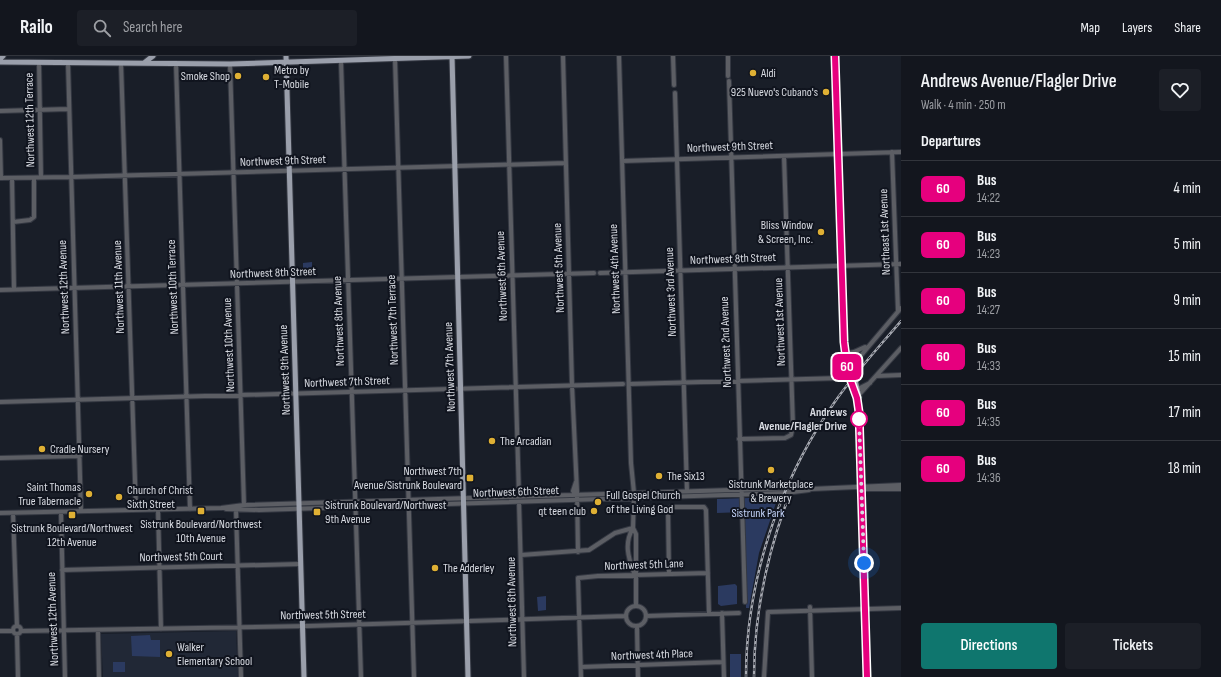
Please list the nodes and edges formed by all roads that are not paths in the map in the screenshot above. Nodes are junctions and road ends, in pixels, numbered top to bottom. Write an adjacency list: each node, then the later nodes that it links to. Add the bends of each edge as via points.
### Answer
1 (4, 56): 15 (main road)
2 (153, 56): 20 (main road)
3 (281, 56): 17 (main road)
4 (286, 56): 17 (main road, Northwest 9th Avenue)
5 (452, 56): 6 (main road); 13 (main road); 40 (main road, Northwest 7th Avenue)
6 (469, 56)
7 (506, 56): 39 (street, Northwest 6th Avenue)
8 (563, 56): 38 (street, Northwest 5th Avenue)
9 (619, 56): 37 (street, Northwest 4th Avenue)
10 (673, 56): 25 (street)
11 (728, 56): 23 (street)
12 (835, 56): 33 (main road)
13 (395, 59): 14 (main road); 41 (street, Northwest 7th Terrace)
14 (341, 60): 17 (main road); 42 (street, Northwest 8th Avenue)
15 (0, 61): 16 (main road)
16 (39, 62): 18 (main road); 28 (street, Northwest 12th Terrace)
17 (285, 62): 22 (main road); 43 (main road, Northwest 9th Avenue)
18 (68, 63): 19 (main road); 27 (street, Northwest 12th Avenue)
19 (121, 64): 20 (main road); 46 (street, Northwest 11th Avenue)
20 (142, 64): 21 (main road)
21 (176, 64): 22 (main road); 45 (street, Northwest 10th Terrace)
22 (230, 64): 44 (street, Northwest 10th Avenue)
23 (728, 76)
24 (728, 81): 35 (street, Northwest 2nd Avenue)
25 (674, 85)
26 (675, 93): 36 (street, Northwest 3rd Avenue)
27 (69, 109): 28 (street); 48 (street, Northwest 12th Avenue)
28 (40, 110): 29 (street); 47 (street, Northwest 12th Terrace)
29 (0, 111)
30 (0, 140): 49 (street)
31 (892, 152): 32 (street, Northwest 9th Street); 33 (street, Northwest 9th Street); 53 (street, Northeast 1st Avenue)
32 (901, 152)
33 (838, 154): 34 (street, Northwest 9th Street); 54 (main road)
34 (784, 156): 35 (street, Northwest 9th Street); 55 (street, Northwest 1st Avenue)
35 (731, 157): 36 (street, Northwest 9th Street); 56 (street, Northwest 2nd Avenue)
36 (676, 159): 37 (street, Northwest 9th Street); 57 (street, Northwest 3rd Avenue)
37 (622, 160): 58 (street, Northwest 4th Avenue)
38 (566, 163): 39 (street, Northwest 9th Street); 61 (street, Northwest 5th Avenue)
39 (509, 164): 40 (street, Northwest 9th Street); 62 (street, Northwest 6th Avenue)
40 (455, 165): 41 (street, Northwest 9th Street); 63 (main road, Northwest 7th Avenue)
41 (398, 167): 42 (street, Northwest 9th Street); 64 (street, Northwest 7th Terrace)
42 (344, 169): 43 (street, Northwest 9th Street); 65 (street, Northwest 8th Avenue)
43 (289, 171): 44 (street, Northwest 9th Street); 66 (main road, Northwest 9th Avenue)
44 (233, 172): 45 (street, Northwest 9th Street); 67 (street, Northwest 10th Avenue)
45 (179, 174): 46 (street, Northwest 9th Street); 68 (street, Northwest 10th Terrace)
46 (126, 176): 48 (street, Northwest 9th Street); 69 (street, Northwest 11th Avenue)
47 (41, 177): 48 (street, Northwest 9th Street); 51 (street, Northwest 9th Street)
48 (71, 177): 70 (street, Northwest 12th Avenue)
49 (0, 178): 50 (street, Northwest 9th Street)
50 (12, 178): 51 (street, Northwest 9th Street); 52 (street)
51 (34, 178): 52 (street, Northwest 12th Terrace, via 35,214 32,219)
52 (13, 222): 72 (street)
53 (899, 264): 54 (street, Northwest 8th Street); 73 (street, Northeast 1st Avenue)
54 (842, 266): 55 (street, Northwest 8th Street); 76 (main road)
55 (788, 267): 56 (street, Northwest 8th Street); 80 (street, Northwest 1st Avenue)
56 (734, 269): 57 (street, Northwest 8th Street); 81 (street, Northwest 2nd Avenue)
57 (680, 271): 58 (street, Northwest 8th Street); 82 (street, Northwest 3rd Avenue)
58 (625, 272): 60 (street, Northwest 8th Street); 85 (street, Northwest 4th Avenue)
59 (594, 273): 61 (street, Northwest 8th Street)
60 (600, 273)
61 (570, 274): 62 (street, Northwest 8th Street); 86 (street, Northwest 5th Avenue)
62 (512, 276): 63 (street, Northwest 8th Street); 87 (street, Northwest 6th Avenue)
63 (458, 278): 64 (street, Northwest 8th Street); 88 (main road, Northwest 7th Avenue)
64 (401, 279): 65 (street, Northwest 8th Street); 90 (street, Northwest 7th Terrace)
65 (348, 281): 66 (street, Northwest 8th Street); 91 (street, Northwest 8th Avenue)
66 (291, 282): 67 (street, Northwest 8th Street); 92 (main road, Northwest 9th Avenue)
67 (237, 284): 68 (street, Northwest 8th Street); 93 (street, Northwest 10th Avenue)
68 (182, 286): 69 (street, Northwest 8th Street); 94 (street, Northwest 10th Terrace)
69 (129, 287): 70 (street, Northwest 8th Street); 96 (street, Northwest 11th Avenue)
70 (74, 288): 72 (street, Northwest 8th Street); 97 (street, Northwest 12th Avenue)
71 (0, 290): 72 (street, Northwest 8th Street)
72 (14, 290)
73 (900, 310): 74 (street)
74 (869, 344): 76 (street); 77 (street)
75 (901, 348): 79 (street)
76 (845, 354): 77 (main road)
77 (847, 369): 80 (street, via 841,378); 89 (main road, via 852,373); 95 (main road)
78 (901, 375): 79 (street)
79 (876, 376): 83 (street)
80 (792, 378): 81 (street); 99 (street, Northwest 1st Avenue, via 791,435 785,438)
81 (737, 380): 82 (street); 99 (street, Northwest 2nd Avenue)
82 (684, 382): 85 (street); 108 (street, Northwest 3rd Avenue)
83 (872, 382): 89 (street); 95 (street)
84 (623, 384): 86 (street, Northwest 7th Street)
85 (629, 384): 102 (street, Northwest 4th Avenue)
86 (572, 385): 87 (street, Northwest 7th Street); 110 (street, Northwest 5th Avenue)
87 (516, 387): 88 (street, Northwest 7th Street); 113 (street, Northwest 6th Avenue)
88 (461, 389): 90 (street, Northwest 7th Street); 117 (main road, Northwest 7th Avenue)
89 (858, 389): 95 (main road)
90 (405, 391): 91 (street, Northwest 7th Street); 114 (street, Northwest 7th Terrace)
91 (351, 392): 92 (street, Northwest 7th Street); 116 (street, Northwest 8th Avenue)
92 (296, 394): 93 (street, Northwest 7th Street); 121 (main road, Northwest 9th Avenue)
93 (240, 396): 94 (street, Northwest 7th Street); 119 (street, Northwest 10th Avenue)
94 (186, 397): 96 (street, Northwest 7th Street); 123 (street, Northwest 10th Terrace)
95 (858, 397): 104 (main road)
96 (132, 399): 97 (street, Northwest 7th Street); 126 (street, Northwest 11th Avenue)
97 (78, 400): 98 (street, Northwest 7th Street); 100 (street, Northwest 12th Avenue)
98 (0, 402)
99 (739, 438): 105 (street, Northwest 2nd Avenue)
100 (80, 456): 101 (street); 128 (street, Northwest 12th Avenue)
101 (0, 458)
102 (632, 481): 109 (street, Northwest 4th Avenue); 111 (street, Northwest 4th Avenue)
103 (901, 485): 104 (street, via 868,485)
104 (861, 488): 106 (street, Northwest 6th Street); 107 (street); 146 (main road)
105 (741, 489): 106 (street, Northwest 6th Street); 108 (street, Northwest 6th Street); 112 (street, Northwest 2nd Avenue)
106 (811, 489): 112 (street, Northwest 6th Street, via 797,493)
107 (901, 489)
108 (687, 491): 111 (street, Northwest 6th Street)
109 (628, 493): 110 (street, Northwest 6th Street); 111 (street, Northwest 6th Street)
110 (576, 494): 113 (street, Northwest 6th Street); 115 (street, Northwest 5th Avenue)
111 (634, 495): 112 (street, Northwest 6th Street); 115 (street, Northwest 6th Street); 132 (street, Northwest 4th Avenue)
112 (741, 495): 142 (street, Northwest 2nd Avenue)
113 (519, 496): 117 (street, Northwest 6th Street)
114 (409, 500): 116 (street, Northwest 6th Street); 117 (street, Northwest 6th Street); 120 (street, Northwest 7th Terrace)
115 (576, 500): 118 (street, Northwest 6th Street); 133 (street, Northwest 5th Avenue)
116 (355, 501): 121 (street, Northwest 6th Street); 122 (street, Northwest 8th Avenue)
117 (464, 501): 118 (street, Northwest 6th Street); 120 (street, Northwest 6th Street); 154 (main road, Northwest 7th Avenue)
118 (519, 502): 134 (street, Northwest 6th Avenue)
119 (244, 505): 121 (street, Northwest 6th Street); 124 (street, Northwest 6th Street)
120 (410, 505): 122 (street, Northwest 6th Street); 155 (street, Northwest 7th Terrace)
121 (300, 506): 122 (street, Northwest 6th Street); 127 (street, Northwest 6th Street); 135 (main road, Northwest 9th Avenue)
122 (355, 507): 157 (street, Northwest 8th Avenue)
123 (190, 508): 124 (street, Northwest 6th Street); 125 (street, Northwest 6th Street)
124 (221, 508): 127 (street, Northwest 6th Street)
125 (158, 509): 126 (street, Northwest 6th Street); 137 (street)
126 (136, 510): 128 (street, Northwest 6th Street)
127 (236, 510): 136 (street)
128 (81, 511): 129 (street, Northwest 6th Street)
129 (61, 512): 131 (street, Northwest 6th Street); 138 (street, Northwest 12th Avenue)
130 (0, 513): 131 (street, Northwest 6th Street)
131 (13, 513): 158 (street)
132 (633, 528): 133 (street, via 615,533 589,550); 141 (street, Northwest 4th Avenue, via 636,534); 141 (street, Northwest 4th Avenue, via 627,547)
133 (578, 552): 134 (street)
134 (521, 555): 153 (street, Northwest 6th Avenue)
135 (300, 564): 136 (street, Northwest 5th Court); 156 (main road, Northwest 9th Avenue)
136 (238, 566): 137 (street, Northwest 5th Court); 160 (street)
137 (160, 567): 138 (street, Northwest 5th Court); 162 (street)
138 (62, 570): 166 (street, Northwest 12th Avenue)
139 (708, 573): 140 (street, Northwest 5th Lane); 140 (street, via 706,510 704,506 699,506 671,507 668,510); 149 (street)
140 (669, 574): 141 (street, Northwest 5th Lane)
141 (635, 575): 143 (street, Northwest 4th Avenue); 152 (street, Northwest 5th Lane, via 578,578)
142 (745, 602)
143 (636, 605): 150 (street, via 629,608); 151 (street, via 644,610)
144 (901, 608): 146 (street)
145 (810, 609): 146 (street); 183 (street, via 768,612); 184 (street)
146 (865, 609): 185 (main road)
147 (722, 613): 148 (street); 149 (street); 168 (street)
148 (739, 613)
149 (709, 614): 151 (street)
150 (625, 616): 152 (street, Northwest 5th Street); 159 (street, via 629,624)
151 (646, 616): 159 (street, via 642,624)
152 (580, 618): 153 (street, Northwest 5th Street); 169 (street)
153 (523, 620): 154 (street, Northwest 5th Street); 179 (street, Northwest 6th Avenue)
154 (467, 622): 155 (street, Northwest 5th Street); 178 (main road, Northwest 7th Avenue)
155 (413, 623): 157 (street, Northwest 5th Street); 177 (street, Northwest 7th Terrace)
156 (302, 625): 157 (street, Northwest 5th Street); 160 (street, Northwest 5th Street); 175 (main road, Northwest 9th Avenue)
157 (360, 625): 176 (street, Northwest 8th Avenue)
158 (17, 626): 164 (street); 165 (street)
159 (637, 626): 170 (street)
160 (240, 627): 162 (street, Northwest 5th Street); 174 (street)
161 (98, 630): 162 (street, Northwest 5th Street); 166 (street, Northwest 5th Street); 173 (street)
162 (161, 630)
163 (0, 631): 164 (street)
164 (13, 631): 167 (street)
165 (21, 631): 166 (street, Northwest 5th Street); 167 (street)
166 (64, 631): 172 (street, Northwest 12th Avenue)
167 (17, 634): 171 (street)
168 (723, 662): 170 (street, Northwest 4th Place); 182 (street)
169 (581, 666): 170 (street, Northwest 4th Place); 180 (street)
170 (638, 666): 181 (street)
171 (18, 677)
172 (65, 677)
173 (99, 677)
174 (241, 677)
175 (304, 677)
176 (361, 677)
177 (414, 677)
178 (468, 677)
179 (524, 677)
180 (581, 677)
181 (638, 677)
182 (724, 677)
183 (764, 677)
184 (812, 677)
185 (867, 677)

